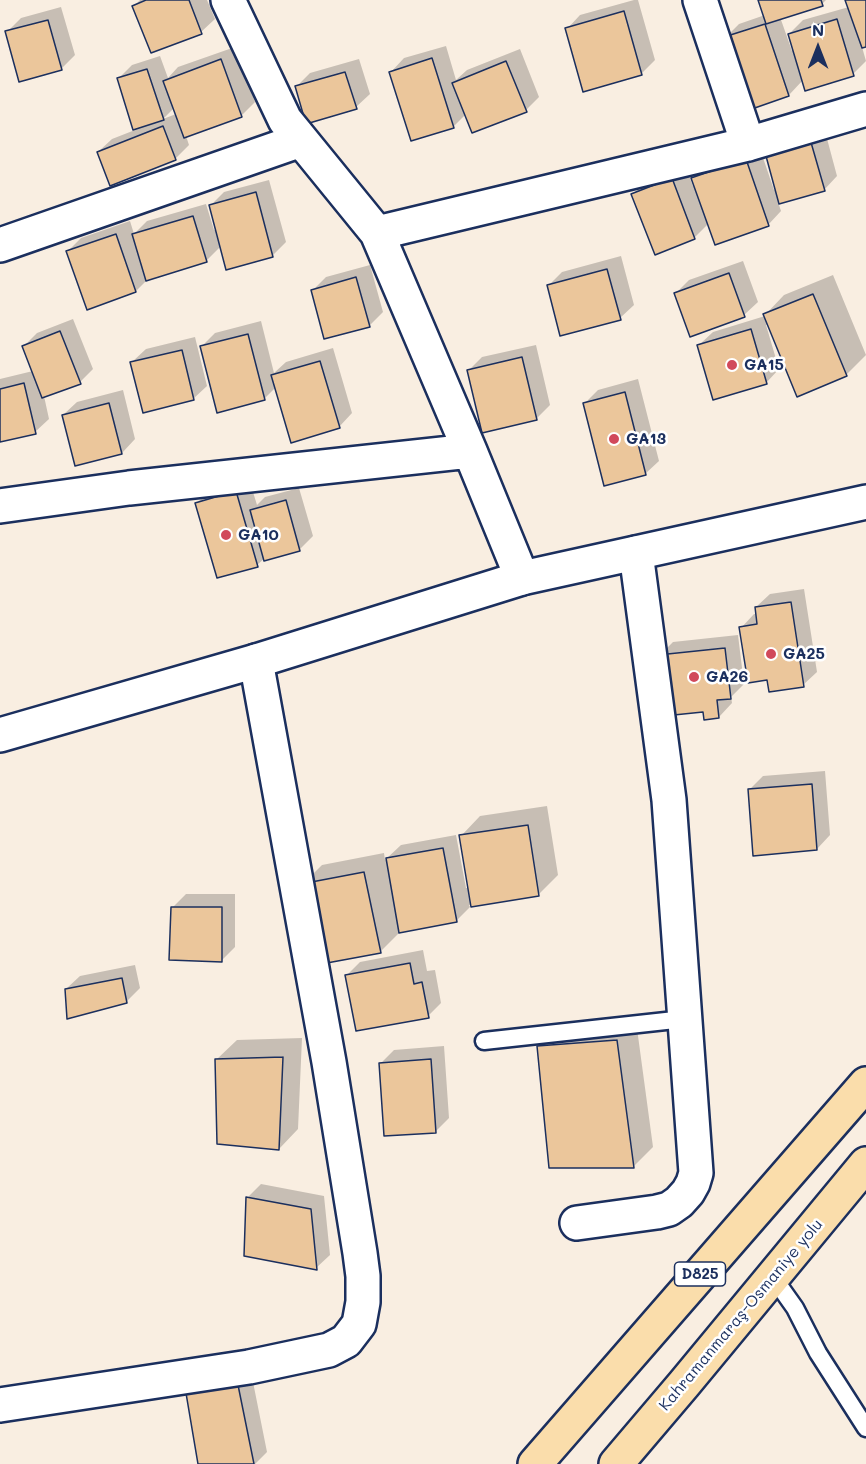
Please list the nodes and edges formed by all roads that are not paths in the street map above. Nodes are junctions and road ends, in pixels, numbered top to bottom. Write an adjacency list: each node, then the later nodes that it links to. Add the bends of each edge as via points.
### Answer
1 (228, 0): 4 (street, via 285,120)
2 (700, 0): 5 (street)
3 (866, 109): 5 (street)
4 (301, 140): 6 (street); 7 (street)
5 (748, 144): 6 (street)
6 (377, 233): 8 (street)
7 (0, 245)
8 (470, 451): 10 (street); 12 (street)
9 (866, 502): 11 (street)
10 (0, 506)
11 (636, 553): 12 (street); 15 (street, via 669,800)
12 (522, 578): 13 (street)
13 (256, 661): 14 (street); 21 (street, via 360,1252 363,1302 358,1324 346,1341 329,1350 249,1367)
14 (0, 735)
15 (684, 1019): 16 (lane); 19 (street, via 696,1173 693,1183 669,1209)
16 (484, 1041)
17 (866, 1084): 23 (highway, D825)
18 (866, 1164): 20 (highway, Kahramanmaraş-Osmaniye yolu)
19 (577, 1224)
20 (772, 1277): 22 (lane, via 795,1308 818,1353); 24 (highway, Kahramanmaraş-Osmaniye yolu)
21 (0, 1405)
22 (866, 1428)
23 (534, 1464)
24 (616, 1464)

